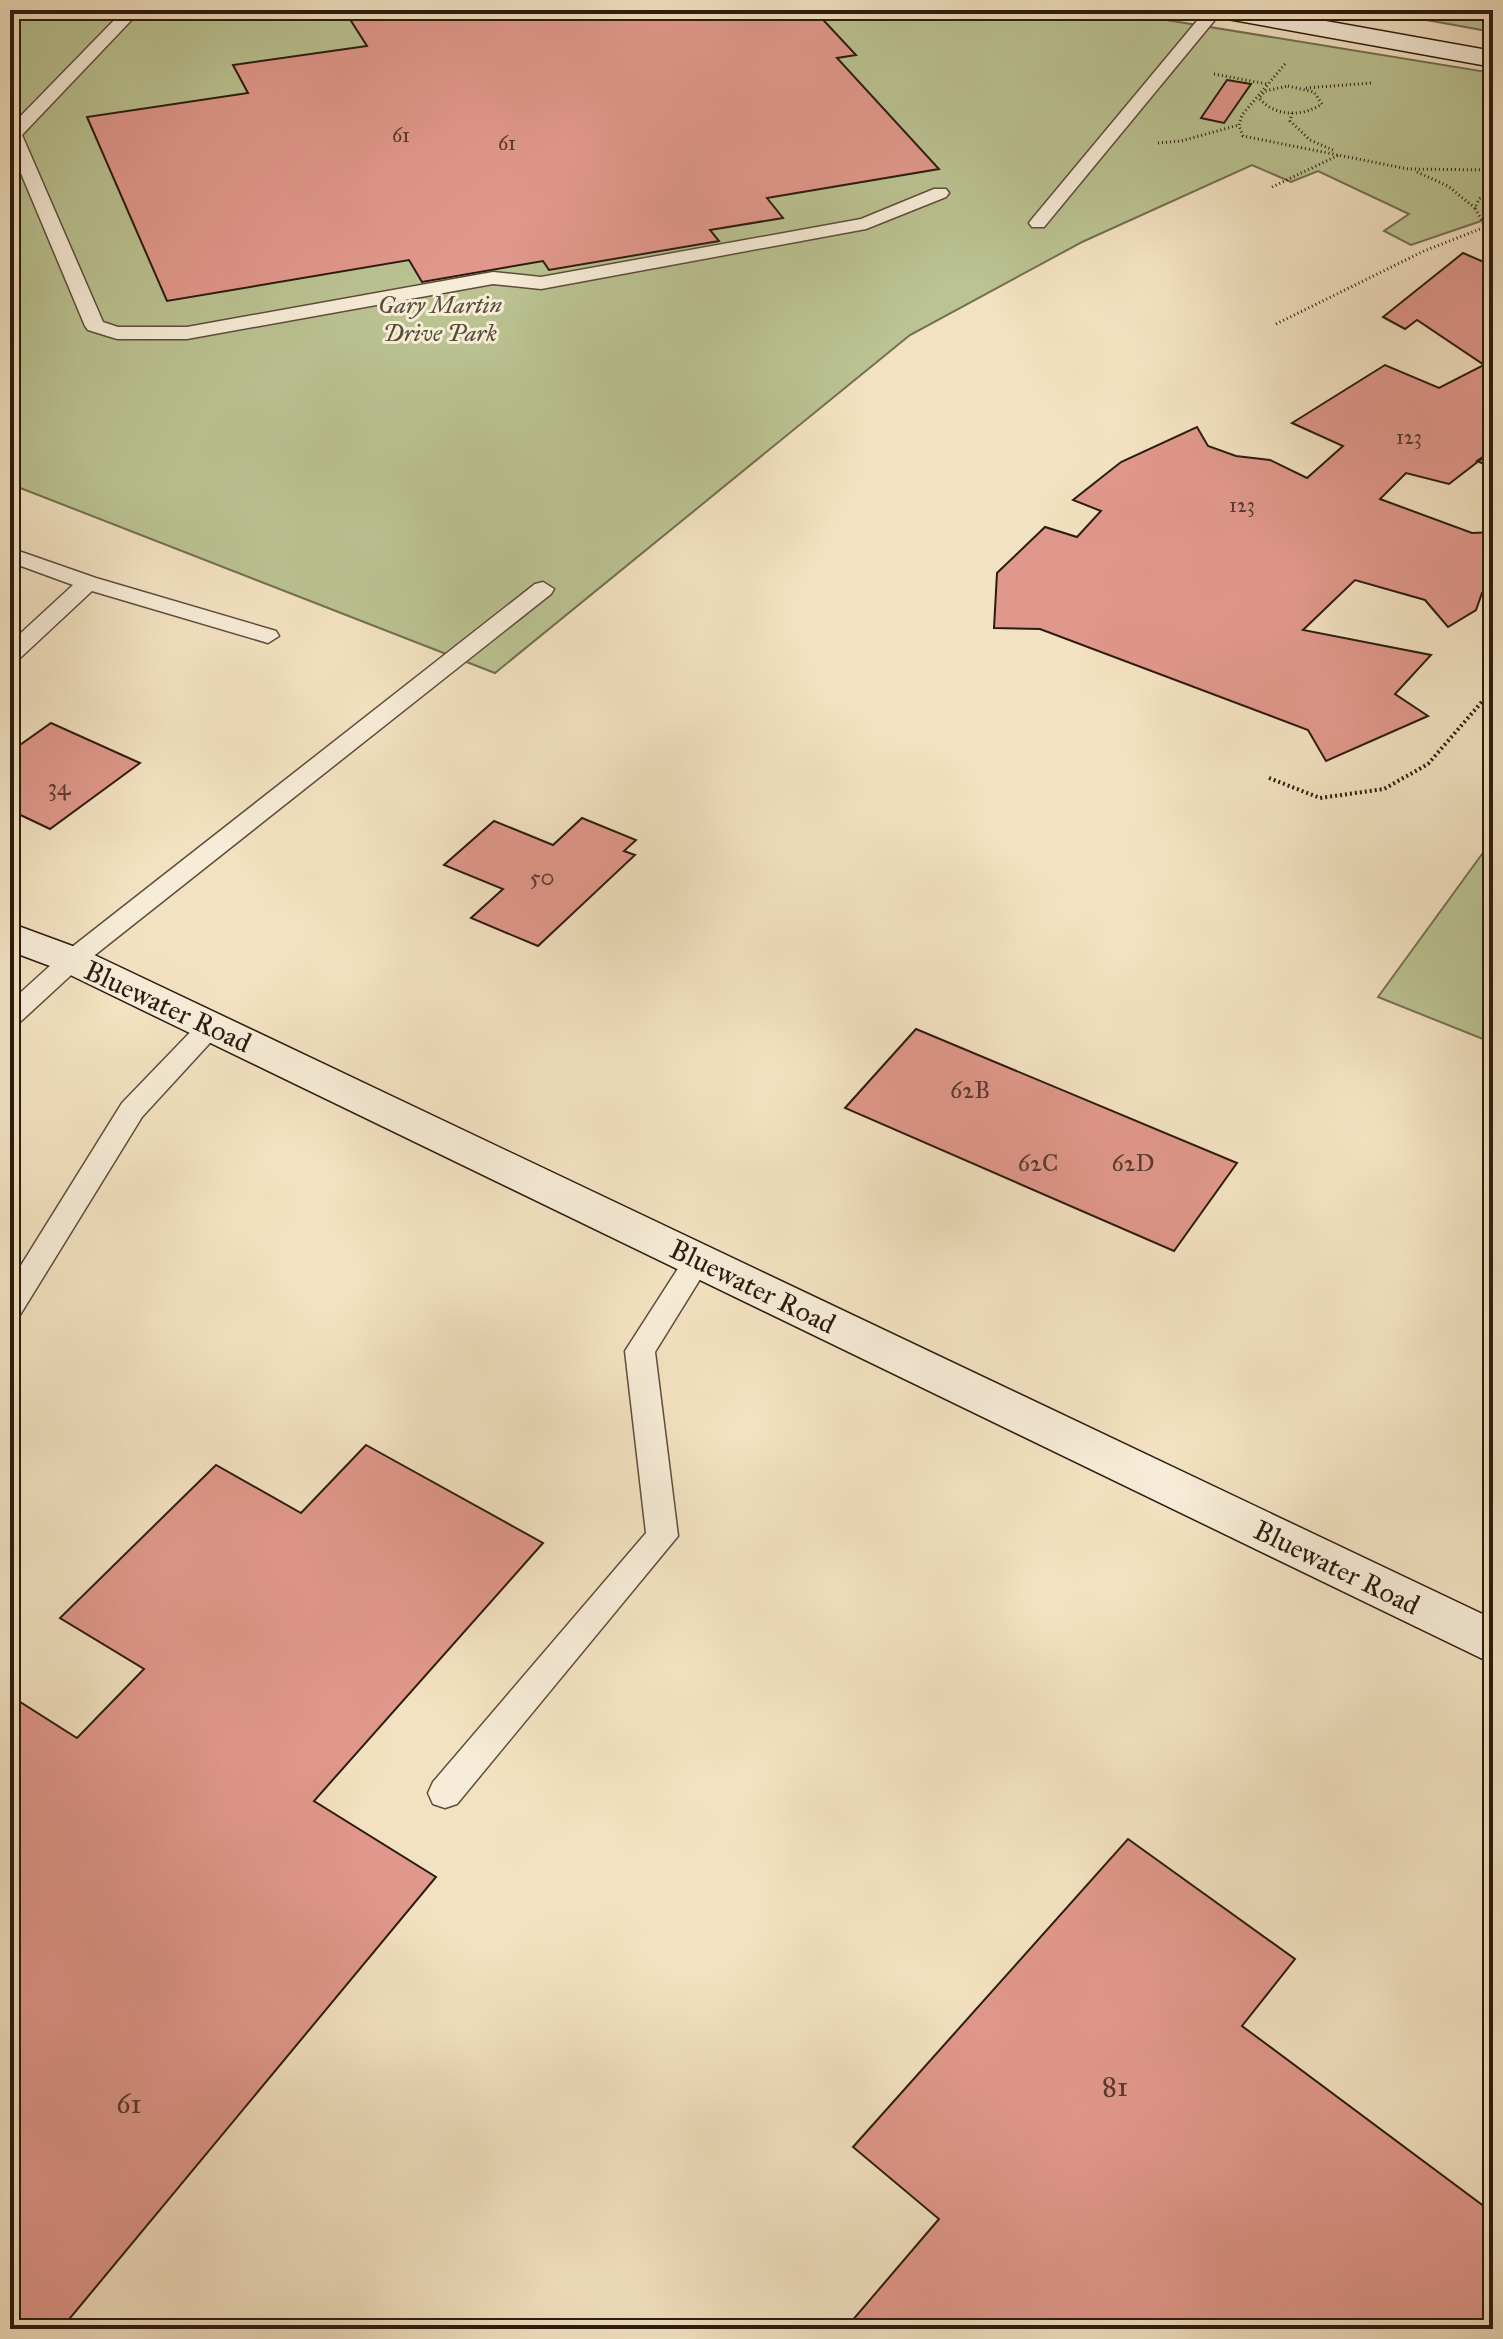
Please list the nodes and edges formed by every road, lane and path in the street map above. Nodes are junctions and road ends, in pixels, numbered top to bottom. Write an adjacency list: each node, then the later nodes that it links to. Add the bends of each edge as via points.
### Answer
1 (133, 10): 21 (lane, via 13,134 95,326 117,333 187,333 493,278 541,283 866,224)
2 (1215, 10): 23 (lane)
3 (1222, 10): 6 (street)
4 (1475, 10): 5 (path)
5 (1493, 12)
6 (1493, 59)
7 (1291, 61): 10 (path)
8 (1202, 71): 10 (path)
9 (1350, 78): 11 (path, via 1371,83)
10 (1267, 84): 12 (path)
11 (1305, 89): 12 (path, via 1279,87); 13 (path, via 1320,96 1322,104)
12 (1261, 94): 13 (path, via 1265,106); 14 (path)
13 (1292, 113): 16 (path, via 1290,121 1310,140)
14 (1239, 125): 15 (path); 16 (path, via 1243,136 1258,141)
15 (1149, 144)
16 (1341, 154): 17 (path); 19 (path)
17 (1408, 169): 18 (path); 22 (path, via 1444,182)
18 (1493, 170)
19 (1272, 187)
20 (1493, 189): 22 (path)
21 (940, 193)
22 (1475, 208): 25 (path)
23 (1038, 223)
24 (1493, 224): 25 (path)
25 (1485, 227): 26 (path)
26 (1276, 324)
27 (10, 555): 28 (lane)
28 (88, 583): 30 (lane); 31 (lane)
29 (543, 589): 35 (lane)
30 (268, 636)
31 (10, 655)
32 (1493, 689): 33 (path, via 1428,764 1384,789 1320,798)
33 (1269, 778)
34 (10, 936): 35 (street, Bluewater Road)
35 (72, 960): 36 (lane); 37 (street, Bluewater Road)
36 (10, 1017)
37 (211, 1026): 38 (street, Bluewater Road); 39 (lane, via 132,1110)
38 (698, 1260): 40 (street, Bluewater Road); 41 (lane, via 640,1351 662,1536)
39 (10, 1307)
40 (1493, 1643)
41 (445, 1793)

